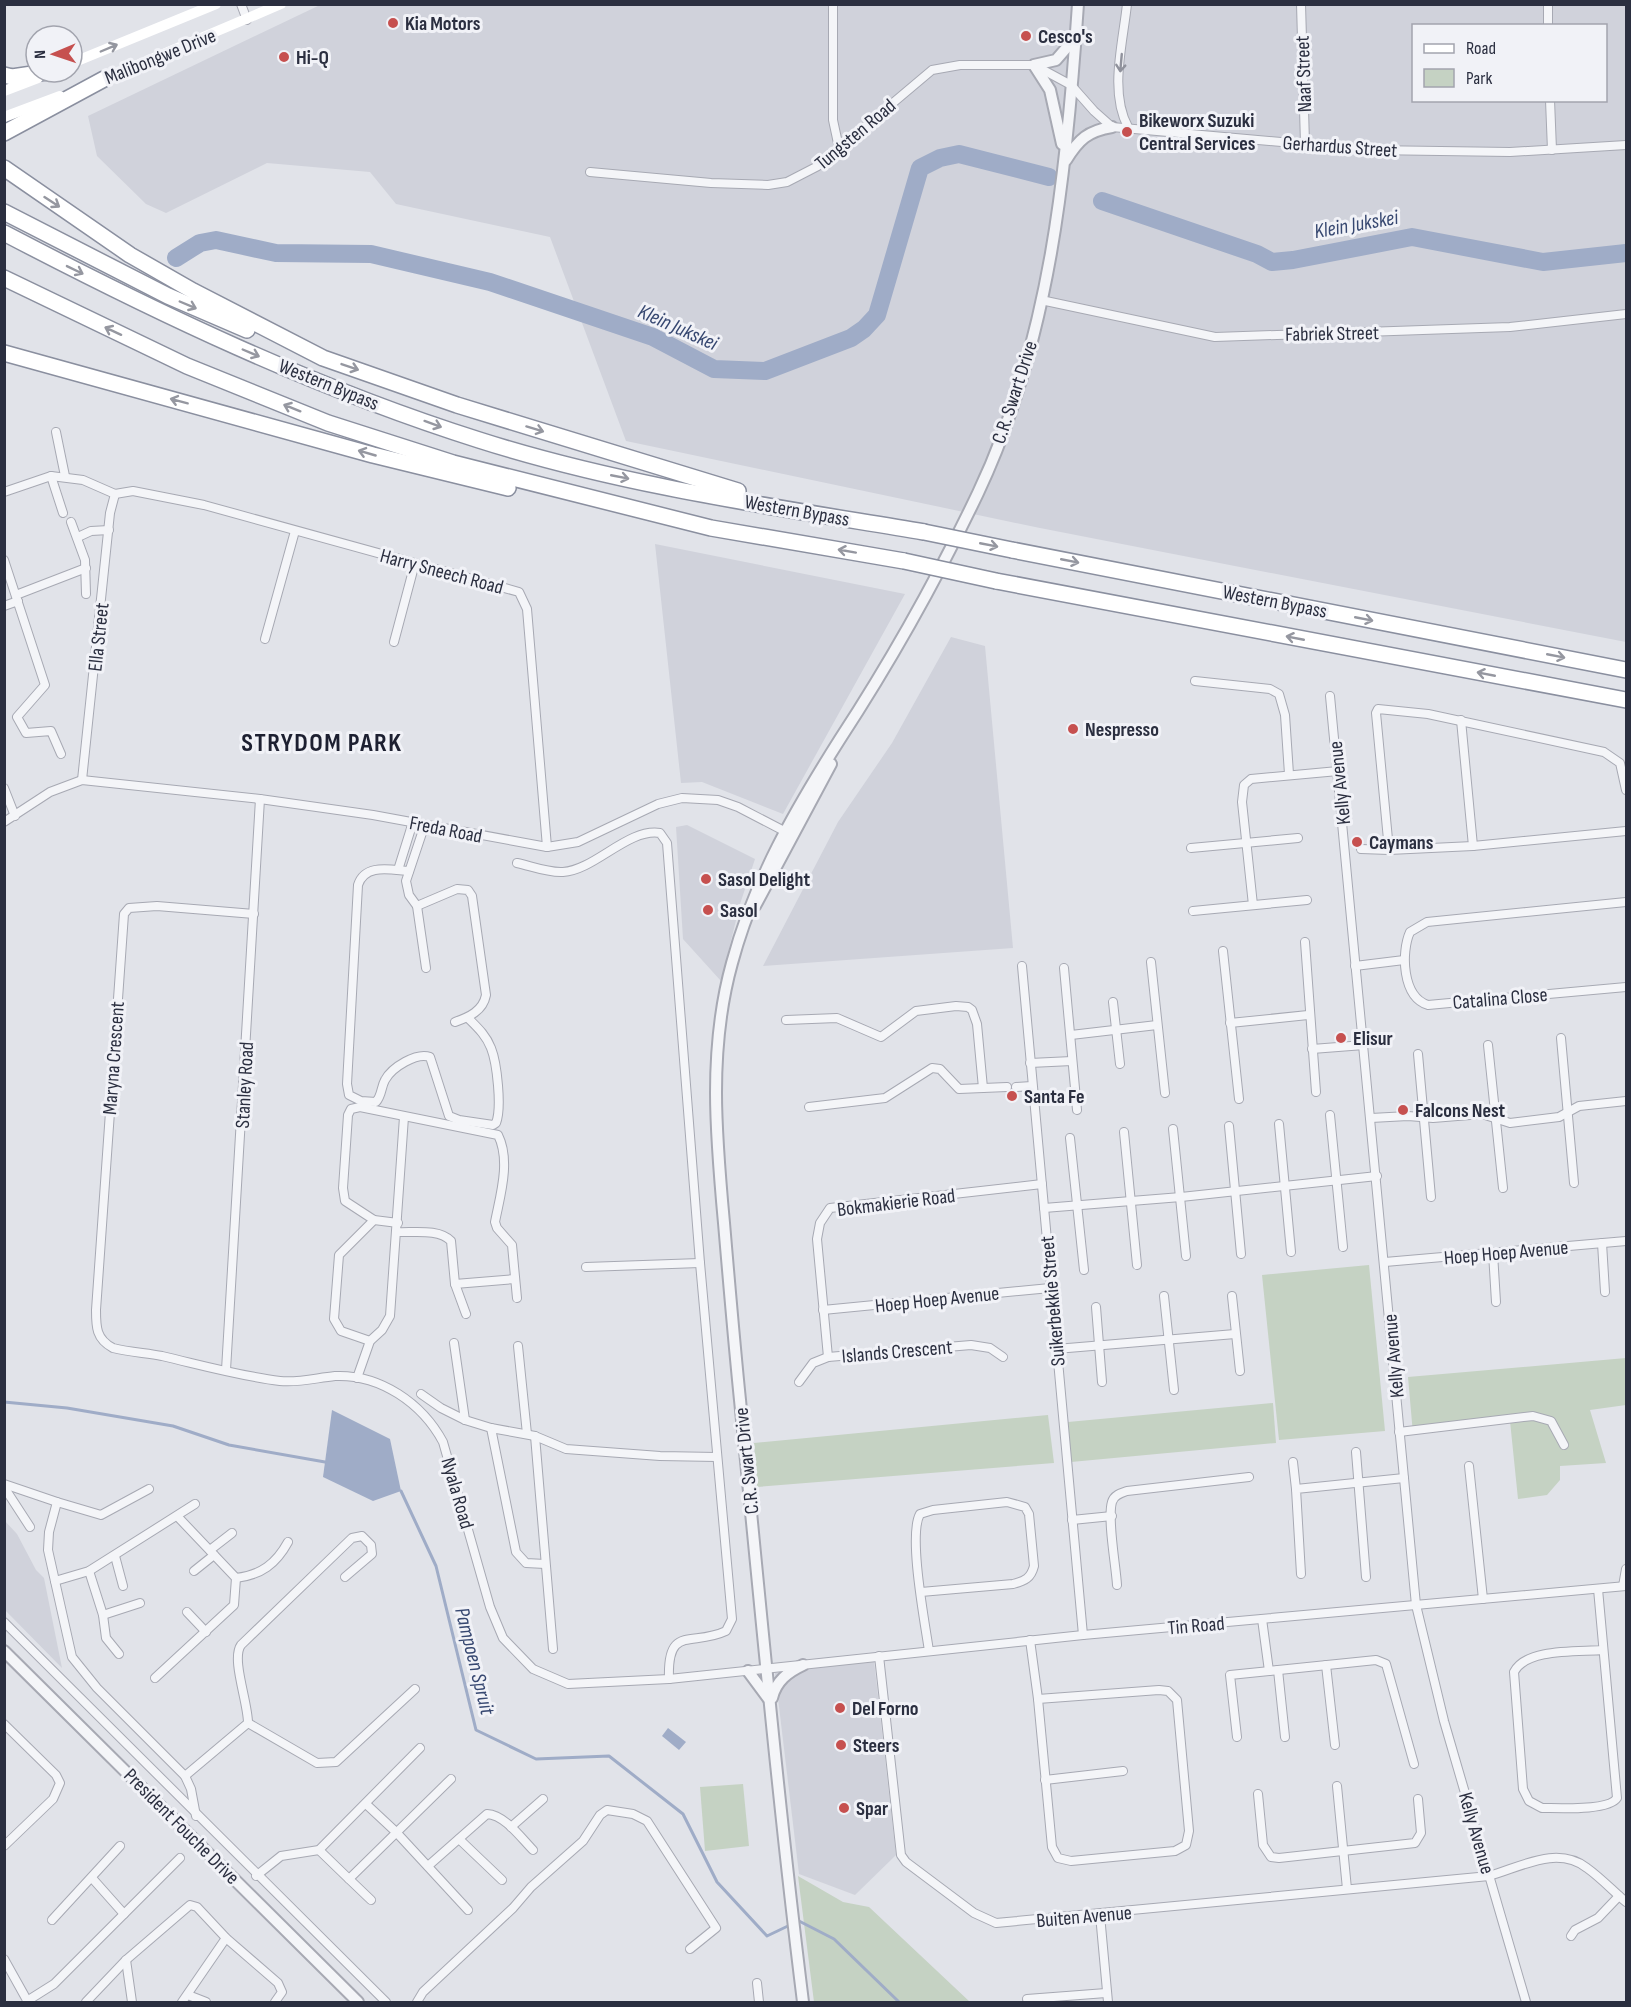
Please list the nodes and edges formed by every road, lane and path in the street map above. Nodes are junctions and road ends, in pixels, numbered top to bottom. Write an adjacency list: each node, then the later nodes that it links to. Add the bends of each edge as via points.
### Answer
1 (199, 4): 11 (main road)
2 (216, 4): 11 (main road, Malibongwe Drive)
3 (241, 4): 12 (street)
4 (281, 4): 10 (main road, Malibongwe Drive)
5 (834, 4): 30 (street, via 833,120)
6 (1078, 4): 14 (street, C.R. Swart Drive)
7 (1127, 4): 26 (street, one-way to 26, via 1119,95 1120,110)
8 (1301, 4): 28 (street, Naaf Street)
9 (1548, 4): 13 (street)
10 (263, 8): 12 (main road, Malibongwe Drive)
11 (182, 18): 15 (main road, Malibongwe Drive, one-way to 11)
12 (247, 20): 19 (main road, Malibongwe Drive)
13 (1548, 24)
14 (1076, 37): 16 (street, via 1056,60); 21 (street, C.R. Swart Drive)
15 (84, 58)
16 (1034, 65): 21 (street, Tungsten Road); 30 (street, Tungsten Road, via 960,65 932,70); 32 (street, via 1050,90)
17 (4, 75): 18 (highway)
18 (24, 75)
19 (104, 79): 24 (main road, Malibongwe Drive); 27 (highway)
20 (24, 83): 22 (main road)
21 (1071, 85): 25 (street); 32 (street, C.R. Swart Drive)
22 (4, 91)
23 (1550, 102): 31 (street)
24 (4, 117)
25 (1112, 127): 26 (street, Gerhardus Street); 32 (street, via 1097,129 1079,139)
26 (1128, 127): 28 (street, Gerhardus Street)
27 (4, 133)
28 (1305, 144): 31 (street, Gerhardus Street, via 1431,152)
29 (1626, 145): 31 (street, Gerhardus Street)
30 (839, 148): 34 (street, Tungsten Road, via 801,177 768,185)
31 (1552, 150)
32 (1064, 160): 38 (street, C.R. Swart Drive)
33 (4, 168): 41 (highway, one-way to 41, via 130,255)
34 (590, 172)
35 (4, 213): 41 (highway, one-way to 41, via 168,296)
36 (4, 233): 47 (highway, Western Bypass, one-way to 47, via 214,337 352,395 480,440 614,476)
37 (4, 278): 50 (highway, Western Bypass, one-way to 37, via 453,463 328,423 187,366)
38 (1041, 300): 39 (street, Fabriek Street, via 1215,337 1510,327); 79 (street, C.R. Swart Drive, via 1019,387 979,491 910,622)
39 (1626, 314)
40 (4, 353): 50 (highway, one-way to 40, via 458,477)
41 (323, 358): 47 (highway, one-way to 47, via 457,405)
42 (56, 432): 44 (street)
43 (51, 476): 44 (street); 45 (street); 48 (street)
44 (65, 476): 46 (street)
45 (4, 492)
46 (116, 494): 51 (street, Ella Street); 52 (street, Harry Sneech Road, via 155,494)
47 (798, 511): 62 (highway, Western Bypass, one-way to 62, bridge, via 924,532)
48 (63, 513)
49 (71, 522): 53 (street)
50 (711, 528): 65 (highway, Western Bypass, one-way to 50, bridge, via 904,561)
51 (109, 530): 53 (street); 70 (street, Ella Street)
52 (295, 531): 55 (street, Harry Sneech Road); 60 (street)
53 (78, 537): 56 (street)
54 (4, 560): 58 (street)
55 (415, 563): 61 (street); 83 (street, Harry Sneech Road, via 523,596)
56 (86, 568): 57 (street); 58 (street)
57 (86, 594)
58 (17, 598): 59 (street); 67 (street, via 45,685 17,717 26,733 51,730)
59 (4, 606)
60 (265, 639)
61 (394, 642)
62 (1626, 670)
63 (1195, 681): 69 (street, via 1270,689 1280,694 1286,715)
64 (1330, 696): 68 (street, Kelly Avenue)
65 (1626, 700)
66 (1461, 720): 72 (street, via 1604,752 1620,763); 82 (street); 86 (street, via 1377,711)
67 (60, 754)
68 (1338, 771): 69 (street); 85 (street, Kelly Avenue)
69 (1289, 774): 81 (street, via 1251,778 1244,785)
70 (82, 780): 73 (street, Freda Road); 74 (street, via 50,792)
71 (4, 788): 74 (street)
72 (1626, 790)
73 (260, 799): 76 (street, Freda Road); 95 (street, Stanley Road)
74 (15, 816): 75 (street)
75 (4, 822)
76 (414, 822): 77 (street, Freda Road); 88 (street)
77 (425, 824): 83 (street, Freda Road); 89 (street)
78 (1626, 831): 82 (street)
79 (788, 833): 83 (street, Freda Road, via 718,800 682,798 658,804 578,843); 255 (street, C.R. Swart Drive, via 757,885 731,965 717,1041 716,1123)
80 (1298, 838): 81 (street)
81 (1247, 843): 84 (street); 92 (street)
82 (1473, 846): 86 (street)
83 (547, 847)
84 (1191, 848)
85 (1354, 849): 86 (street); 101 (street, Kelly Avenue)
86 (1389, 850)
87 (517, 863): 166 (street, via 564,872 645,833 664,836)
88 (398, 870): 89 (street); 107 (street, via 366,872 358,885 349,1095 376,1102 387,1077 413,1058 425,1055 435,1067 449,1116 493,1125 499,1112 495,1059 485,1036)
89 (409, 871): 93 (street, via 406,886)
90 (1307, 900): 92 (street)
91 (1626, 902): 98 (street, via 1427,922 1410,932)
92 (1253, 905): 94 (street)
93 (417, 906): 102 (street); 107 (street, via 457,889 470,892 486,995 481,1007)
94 (1193, 911)
95 (254, 914): 182 (street, Maryna Crescent, via 150,906 129,908 124,914 96,1310); 191 (street, Stanley Road)
96 (1305, 942): 106 (street)
97 (1223, 951): 110 (street)
98 (1404, 960): 101 (street); 104 (street, Catalina Close, via 1415,995 1428,1005)
99 (1150, 962): 111 (street)
100 (1022, 966): 120 (street, Suikerbekkie Street)
101 (1355, 966): 115 (street, Kelly Avenue)
102 (426, 968)
103 (1064, 968): 113 (street)
104 (1626, 987)
105 (1113, 1002): 112 (street)
106 (1308, 1015): 110 (street); 117 (street)
107 (468, 1018): 109 (street)
108 (786, 1020): 125 (street, via 837,1018 881,1037 916,1011 968,1007 977,1024)
109 (455, 1022)
110 (1230, 1023): 128 (street)
111 (1157, 1025): 112 (street); 127 (street)
112 (1116, 1029): 113 (street); 121 (street)
113 (1071, 1035): 119 (street)
114 (1561, 1038): 132 (street)
115 (1364, 1045): 117 (street); 137 (street, Kelly Avenue)
116 (1488, 1045): 134 (street)
117 (1312, 1049): 126 (street)
118 (1418, 1054): 136 (street)
119 (1072, 1060): 120 (street); 131 (street)
120 (1030, 1064): 122 (street, Suikerbekkie Street)
121 (1120, 1064)
122 (1032, 1086): 124 (street); 146 (street, Suikerbekkie Street)
123 (1006, 1087): 125 (street)
124 (1016, 1087)
125 (983, 1088): 130 (street, via 959,1089 940,1069 932,1068 885,1098)
126 (1316, 1092)
127 (1165, 1094)
128 (1239, 1099)
129 (1626, 1101): 132 (street, via 1579,1107)
130 (809, 1107)
131 (1077, 1110)
132 (1568, 1113): 134 (street, via 1510,1123); 145 (street)
133 (1330, 1115): 144 (street)
134 (1496, 1116): 136 (street); 148 (street)
135 (404, 1117): 155 (street, via 360,1107 351,1109 348,1115 343,1197 349,1206); 156 (street); 170 (street, via 498,1135 503,1189 495,1222 512,1245)
136 (1423, 1117): 137 (street); 151 (street)
137 (1371, 1118): 143 (street, Kelly Avenue)
138 (1279, 1124): 147 (street)
139 (1229, 1126): 149 (street)
140 (1173, 1129): 150 (street)
141 (1124, 1132): 152 (street)
142 (1070, 1138): 153 (street)
143 (1377, 1176): 144 (street); 165 (street, Kelly Avenue)
144 (1336, 1181): 147 (street); 160 (street)
145 (1574, 1183)
146 (1042, 1184): 154 (street, Suikerbekkie Street); 179 (street, Bokmakierie Road, via 830,1208 823,1215 817,1239)
147 (1285, 1187): 149 (street); 161 (street)
148 (1503, 1188)
149 (1235, 1191): 150 (street); 163 (street)
150 (1181, 1197): 152 (street); 164 (street)
151 (1431, 1197)
152 (1131, 1201): 153 (street); 167 (street)
153 (1077, 1205): 154 (street); 169 (street)
154 (1044, 1208): 172 (street, Suikerbekkie Street)
155 (374, 1220): 156 (street); 184 (street, via 339,1255 334,1320 341,1331)
156 (398, 1223): 157 (street)
157 (396, 1232): 171 (street, via 446,1236 452,1246); 184 (street, via 390,1316)
158 (1626, 1240): 159 (street, Hoep Hoep Avenue)
159 (1602, 1243): 162 (street, Hoep Hoep Avenue); 173 (street)
160 (1343, 1247)
161 (1291, 1252)
162 (1492, 1253): 165 (street, Hoep Hoep Avenue); 177 (street)
163 (1240, 1254)
164 (1186, 1256)
165 (1385, 1262): 200 (street, Kelly Avenue)
166 (700, 1263): 168 (street); 204 (street)
167 (1137, 1265)
168 (586, 1267)
169 (1084, 1270)
170 (514, 1279): 171 (street); 176 (street)
171 (455, 1284): 180 (street)
172 (1050, 1288): 179 (street, Hoep Hoep Avenue); 188 (street, Suikerbekkie Street)
173 (1605, 1292)
174 (1164, 1296): 183 (street)
175 (1232, 1296): 181 (street)
176 (517, 1298)
177 (1496, 1302)
178 (1096, 1307): 186 (street)
179 (823, 1310): 189 (street, Bokmakierie Road)
180 (466, 1314)
181 (1235, 1334): 183 (street); 192 (street)
182 (99, 1335): 191 (street, Nyala Road, via 113,1347)
183 (1168, 1339): 186 (street); 196 (street)
184 (370, 1341): 193 (street)
185 (454, 1343): 198 (street)
186 (1099, 1345): 188 (street); 195 (street)
187 (518, 1346): 201 (street)
188 (1056, 1349): 217 (street, Suikerbekkie Street)
189 (828, 1357): 190 (street, Islands Crescent, via 971,1345 990,1348); 194 (street, Islands Crescent, via 813,1363)
190 (1003, 1357)
191 (226, 1370): 193 (street, Nyala Road, via 282,1381)
192 (1240, 1371)
193 (357, 1378): 260 (street, Nyala Road, via 400,1395 437,1431 454,1477 490,1607 503,1638 519,1656 542,1675 568,1684)
194 (798, 1382)
195 (1102, 1382)
196 (1174, 1390)
197 (421, 1394): 198 (street)
198 (465, 1420): 199 (street)
199 (491, 1428): 201 (street); 223 (street, via 516,1552 526,1563)
200 (1399, 1432): 202 (street, via 1533,1416 1551,1421); 208 (street, Kelly Avenue)
201 (531, 1435): 204 (street, via 566,1449); 223 (street)
202 (1564, 1446)
203 (1356, 1452): 209 (street)
204 (717, 1456): 260 (street, via 731,1624 720,1634 679,1644 669,1654)
205 (1293, 1462): 212 (street)
206 (1469, 1466): 237 (street)
207 (1249, 1477): 215 (street, via 1127,1491 1115,1496)
208 (1404, 1478): 209 (street); 239 (street, Kelly Avenue)
209 (1359, 1483): 212 (street); 229 (street)
210 (4, 1486): 213 (street); 218 (street)
211 (149, 1489): 213 (street, via 101,1515)
212 (1296, 1489): 227 (street)
213 (57, 1502): 231 (street, via 48,1543)
214 (195, 1504): 216 (street)
215 (1112, 1516): 217 (street); 232 (street)
216 (178, 1517): 221 (street); 222 (street)
217 (1072, 1520): 245 (street, Suikerbekkie Street)
218 (30, 1527)
219 (232, 1533): 221 (street)
220 (288, 1542): 230 (street, via 266,1570)
221 (212, 1552): 226 (street); 230 (street)
222 (115, 1556): 225 (street); 233 (street)
223 (545, 1564): 247 (street)
224 (1626, 1569): 234 (street)
225 (89, 1571): 231 (street); 241 (street)
226 (194, 1571)
227 (1301, 1574)
228 (345, 1577): 264 (street, via 372,1554 362,1536 352,1538 241,1645 236,1661)
229 (1366, 1577)
230 (236, 1578): 244 (street, via 234,1605)
231 (55, 1581): 272 (street, via 68,1647 79,1668)
232 (1117, 1585)
233 (123, 1586)
234 (1625, 1586): 235 (street, Tin Road)
235 (1598, 1589): 237 (street, Tin Road); 248 (street)
236 (921, 1592): 236 (street, via 915,1531 920,1514 1007,1502 1025,1507 1034,1566 1027,1579 1013,1584); 250 (street)
237 (1483, 1599): 239 (street, Tin Road)
238 (140, 1603): 241 (street)
239 (1416, 1605): 242 (street, Tin Road); 292 (street, Kelly Avenue)
240 (187, 1612): 244 (street)
241 (103, 1615): 251 (street, via 106,1638)
242 (1262, 1619): 245 (street, Tin Road); 258 (street)
243 (4, 1622): 280 (street)
244 (206, 1632): 259 (street)
245 (1083, 1635): 246 (street, Tin Road)
246 (1030, 1640): 250 (street, Tin Road); 262 (street)
247 (554, 1649)
248 (1602, 1650): 248 (street, via 1617,1798 1611,1804 1599,1806 1533,1805 1523,1789 1514,1672 1530,1656)
249 (4, 1651): 319 (street, President Fouche Drive)
250 (929, 1651): 252 (street, Tin Road)
251 (119, 1654)
252 (879, 1656): 253 (street, Tin Road); 302 (street, Buiten Avenue, via 903,1859 974,1912 996,1923)
253 (803, 1665): 255 (street, Tin Road); 263 (street, via 780,1681)
254 (1326, 1665): 256 (street); 268 (street); 270 (street, via 1376,1660 1386,1664)
255 (767, 1668): 257 (street, Nyala Road); 263 (street, C.R. Swart Drive)
256 (1278, 1670): 258 (street); 267 (street)
257 (747, 1671): 260 (street, Nyala Road); 263 (street)
258 (1269, 1671): 266 (street, via 1230,1675)
259 (155, 1678)
260 (669, 1679)
261 (415, 1689): 264 (street, via 330,1764 317,1763)
262 (1038, 1699): 274 (street); 274 (street, via 1159,1690 1173,1694 1179,1712 1189,1839 1182,1849 1175,1851 1063,1860 1052,1847)
263 (770, 1702): 323 (street, C.R. Swart Drive)
264 (248, 1723): 272 (street)
265 (4, 1724): 284 (street, via 60,1783 53,1799)
266 (1237, 1737)
267 (1285, 1737)
268 (1335, 1745)
269 (420, 1748): 279 (street)
270 (1414, 1764)
271 (1123, 1771): 274 (street)
272 (185, 1776): 280 (street)
273 (451, 1779): 282 (street)
274 (1045, 1780)
275 (1337, 1786): 288 (street)
276 (1258, 1794): 288 (street, via 1263,1845 1272,1857)
277 (543, 1799): 281 (street)
278 (1418, 1799): 288 (street, via 1421,1833 1417,1842)
279 (366, 1804): 282 (street); 286 (street)
280 (196, 1816): 291 (street)
281 (511, 1827): 283 (street, via 487,1814); 287 (street)
282 (396, 1832): 290 (street); 294 (street)
283 (459, 1839): 290 (street); 295 (street)
284 (6, 1842)
285 (120, 1846): 293 (street)
286 (319, 1850): 291 (street, via 281,1856); 294 (street)
287 (533, 1850)
288 (1344, 1852): 296 (street)
289 (180, 1858): 301 (street)
290 (428, 1866): 300 (street)
291 (256, 1876): 320 (street)
292 (1489, 1876): 296 (street, Buiten Avenue); 297 (street, Buiten Avenue, via 1563,1857 1586,1867); 325 (street, Kelly Avenue)
293 (92, 1878): 301 (street); 303 (street)
294 (349, 1879): 298 (street)
295 (502, 1880)
296 (1347, 1889): 302 (street, Buiten Avenue)
297 (1618, 1896): 299 (street, Buiten Avenue); 304 (street, via 1598,1918)
298 (371, 1900)
299 (1626, 1902)
300 (468, 1910)
301 (124, 1914): 313 (street, via 54,1984)
302 (1100, 1915): 310 (street)
303 (52, 1920)
304 (1570, 1936)
305 (226, 1938): 308 (street, via 197,1907 186,1906); 311 (street); 318 (street, via 281,1987)
306 (690, 1949): 321 (street, via 716,1928 647,1821 638,1815 607,1810 583,1841 531,1887)
307 (4, 1959): 313 (street)
308 (126, 1960): 314 (street); 315 (street)
309 (757, 1983): 322 (street)
310 (1106, 1993): 312 (street); 324 (street)
311 (188, 1995): 316 (street); 317 (street)
312 (1027, 1998)
313 (28, 2002)
314 (86, 2002)
315 (132, 2002)
316 (182, 2002)
317 (206, 2002)
318 (275, 2002)
319 (358, 2002)
320 (386, 2002)
321 (417, 2002)
322 (759, 2002)
323 (803, 2002)
324 (1108, 2002)
325 (1526, 2002)

